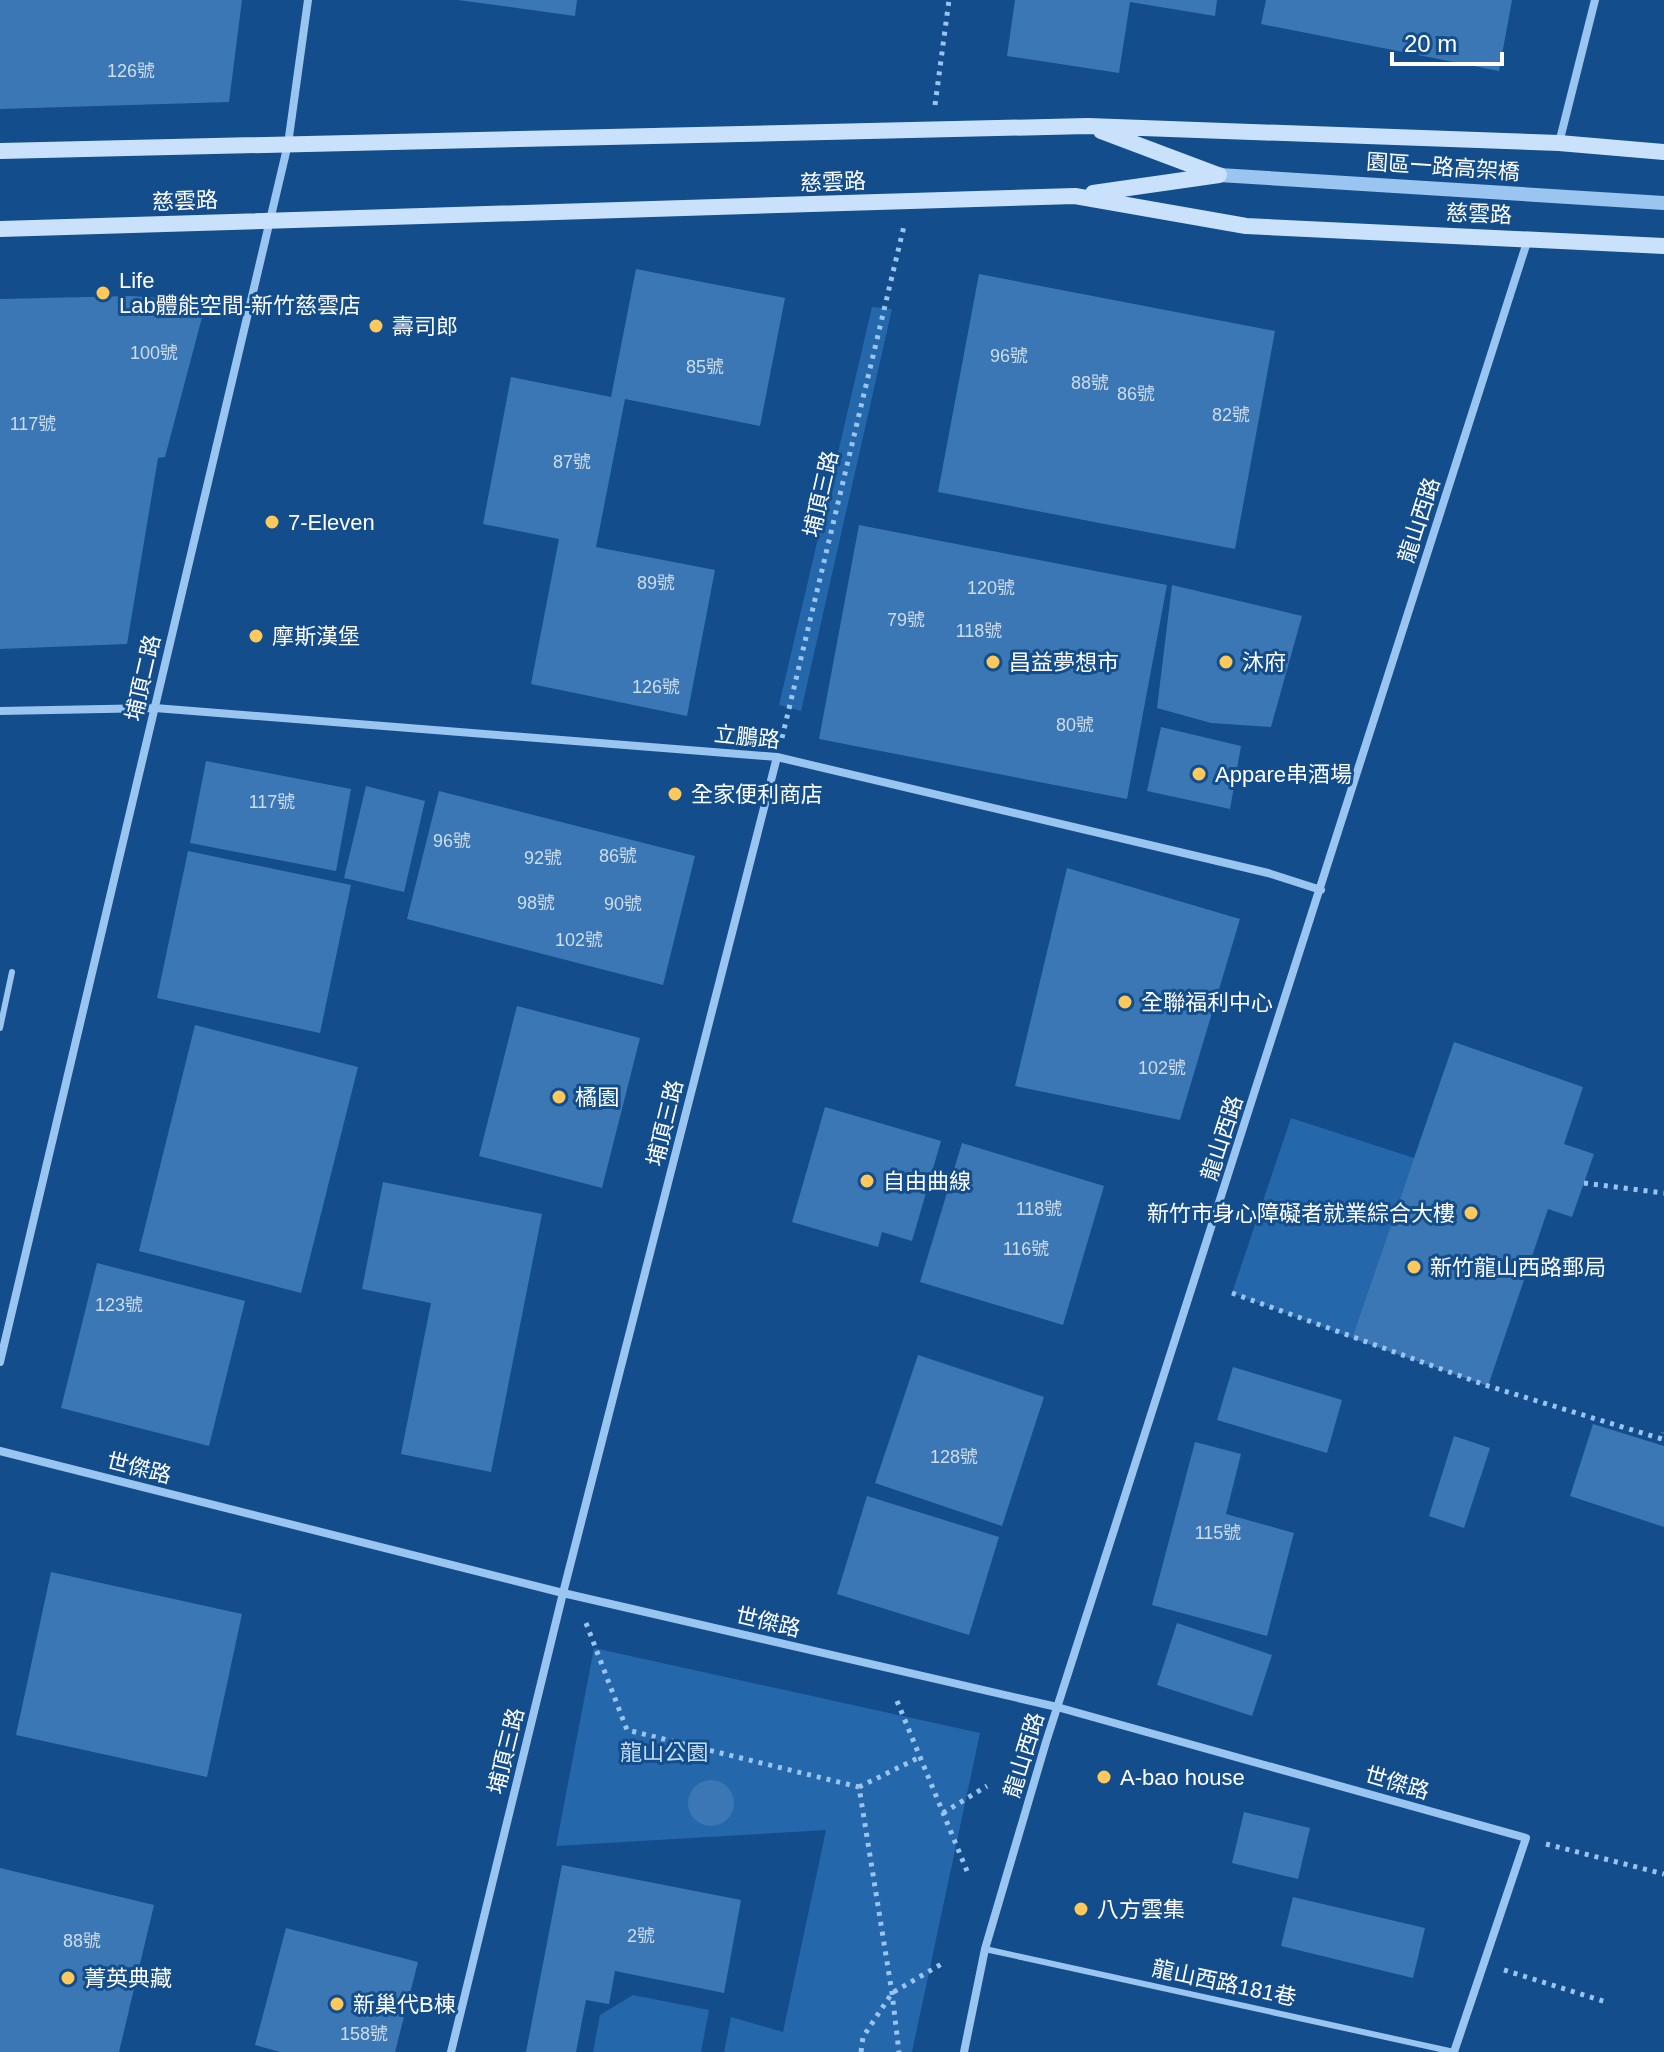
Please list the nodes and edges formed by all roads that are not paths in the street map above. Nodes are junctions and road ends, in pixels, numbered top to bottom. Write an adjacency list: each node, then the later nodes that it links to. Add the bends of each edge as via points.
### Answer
1 (308, 0): 5 (street, 埔頂二路)
2 (1595, 0): 4 (street)
3 (1088, 126): 4 (main road); 5 (main road); 8 (main road)
4 (1559, 143): 7 (main road)
5 (288, 144): 6 (main road); 11 (street, 埔頂二路)
6 (0, 151)
7 (1664, 152)
8 (1219, 175): 9 (main road); 10 (street, 園區一路高架橋)
9 (1075, 196): 11 (main road, 慈雲路); 13 (main road, 慈雲路, via 1246,226)
10 (1664, 203)
11 (270, 219): 12 (main road, 慈雲路); 15 (street, 埔頂二路)
12 (0, 229)
13 (1528, 238): 14 (main road, 慈雲路); 18 (street, 龍山西路)
14 (1664, 246)
15 (155, 708): 16 (street, 立鵬路); 17 (street, 立鵬路); 21 (street, 埔頂二路)
16 (0, 711)
17 (777, 757): 18 (street, 立鵬路); 23 (street, 埔頂三路)
18 (1321, 890): 24 (street, 龍山西路)
19 (12, 972): 20 (lane)
20 (0, 1028)
21 (0, 1362)
22 (0, 1451): 23 (street, 世傑路)
23 (563, 1593): 24 (street, 世傑路); 26 (street, 埔頂三路)
24 (1057, 1707): 25 (street, 龍山西路); 28 (street, 世傑路, via 1526,1838)
25 (985, 1949): 27 (street, 龍山西路); 28 (lane, 龍山西路181巷)
26 (451, 2052)
27 (964, 2052)
28 (1454, 2052)

